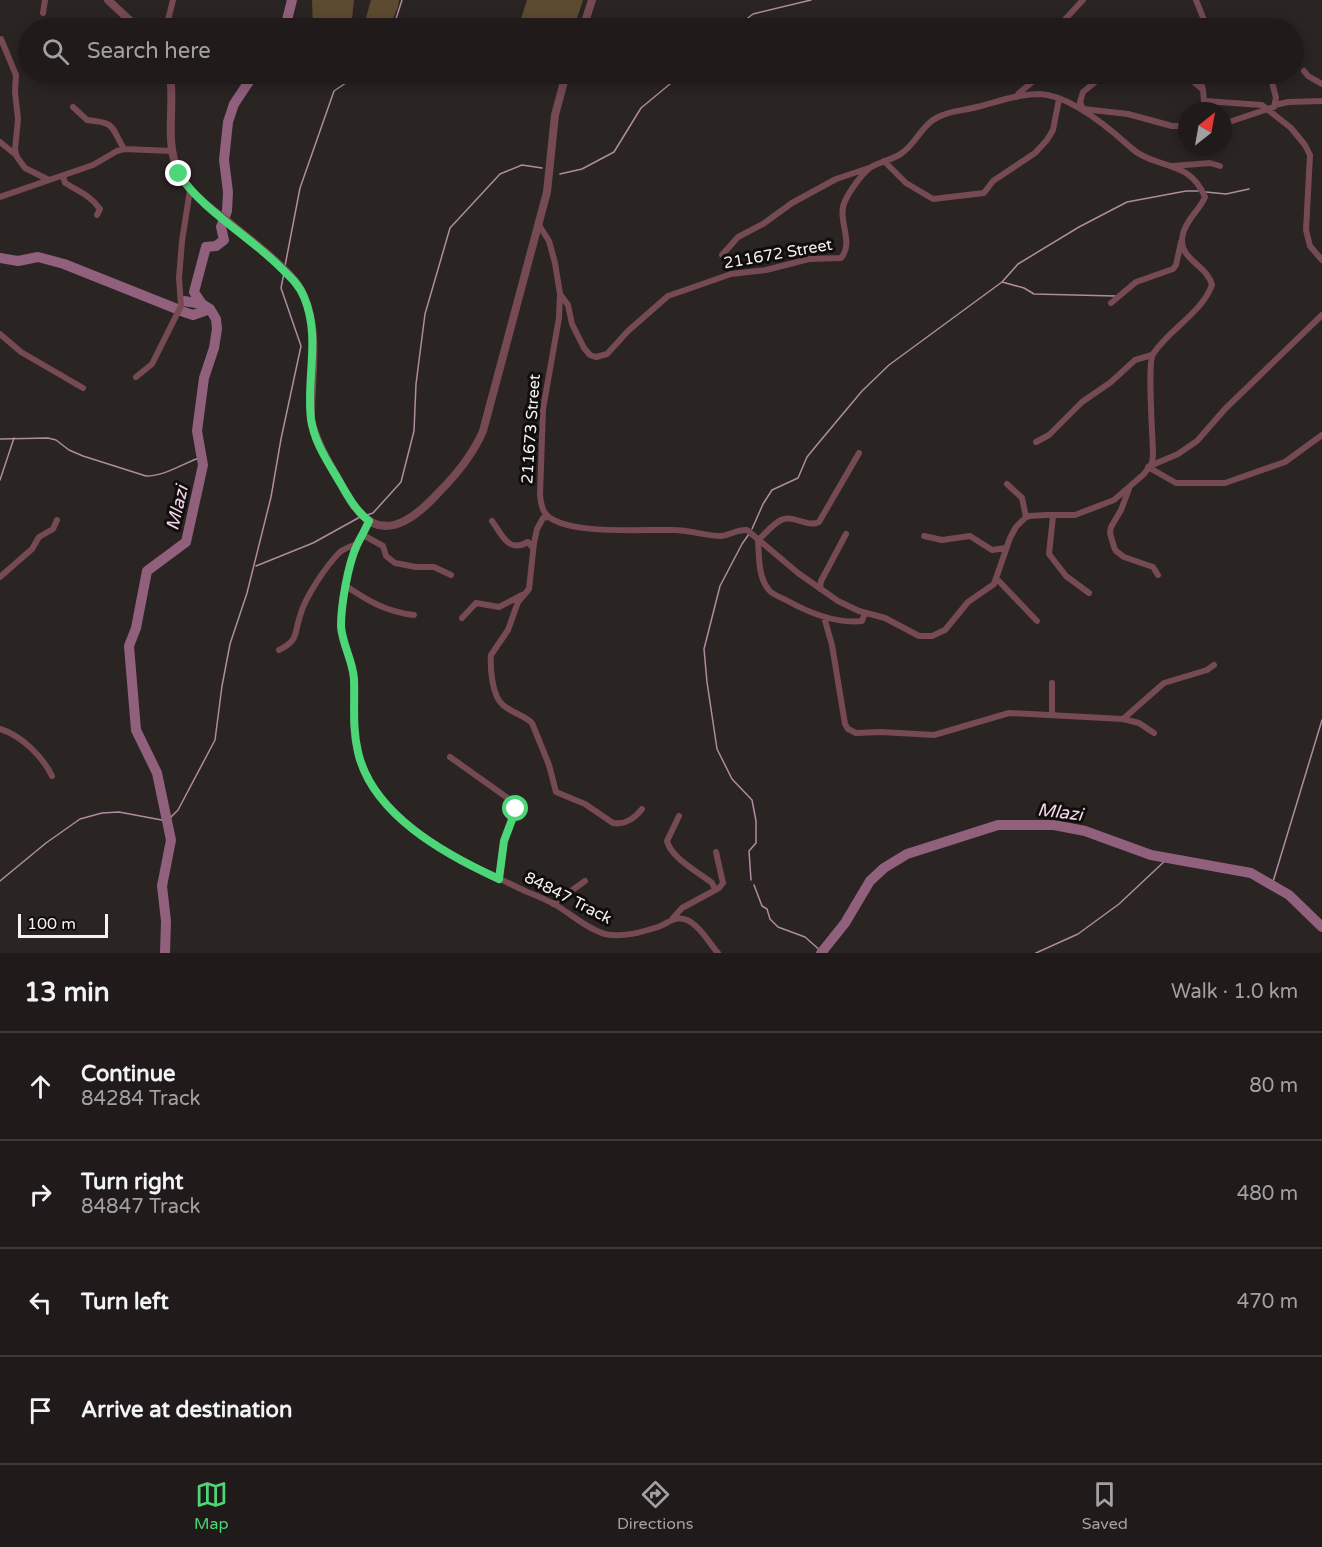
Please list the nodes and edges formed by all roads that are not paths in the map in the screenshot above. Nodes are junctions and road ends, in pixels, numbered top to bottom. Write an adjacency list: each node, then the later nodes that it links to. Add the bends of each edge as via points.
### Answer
1 (45, 0): 7 (street)
2 (108, 0): 8 (street)
3 (173, 0): 9 (street)
4 (592, 0): 10 (street)
5 (1083, 0): 11 (street)
6 (1196, 0): 12 (street)
7 (43, 12)
8 (127, 18)
9 (168, 18)
10 (586, 18)
11 (1066, 18)
12 (1203, 18)
13 (1, 39): 37 (street, via 16,75)
14 (1304, 71): 22 (street)
15 (170, 84): 36 (street)
16 (562, 84): 47 (street)
17 (1030, 84): 24 (street)
18 (1093, 84): 30 (street, via 1083,92)
19 (1196, 84): 23 (street)
20 (1201, 84): 23 (street)
21 (1273, 84): 28 (street)
22 (1322, 84)
23 (1203, 90): 27 (street)
24 (1016, 97): 25 (street, 211672 Street, via 1041,94); 38 (street, 211672 Street, via 943,115 923,129 901,154)
25 (1059, 99): 30 (street, 211672 Street); 38 (street, via 1047,140 1035,153 993,180 984,193 933,199 906,183)
26 (1322, 100): 28 (street)
27 (1205, 101): 31 (street, via 1258,104)
28 (1275, 105): 31 (street)
29 (73, 107): 35 (street, via 87,120 108,123)
30 (1083, 109): 33 (street); 39 (street, via 1146,159)
31 (1269, 110): 32 (street); 50 (street, via 1291,128 1309,152 1306,230 1310,246)
32 (1232, 121)
33 (1178, 126)
34 (0, 142): 37 (street)
35 (124, 149): 36 (street); 42 (street)
36 (172, 151): 44 (street, via 179,174)
37 (17, 157): 43 (street, via 25,168)
38 (884, 161): 41 (street, 211672 Street)
39 (1173, 166): 40 (street); 48 (street, via 1192,178 1205,197)
40 (1220, 166)
41 (871, 167): 49 (street, via 836,179 792,203 738,237); 51 (street, 211672 Street, via 843,203 847,242 842,258 809,259 731,274 668,296 601,357 590,355 584,348)
42 (63, 176): 43 (street); 46 (street, via 65,183 87,194 98,206)
43 (49, 180): 45 (street)
44 (190, 190): 56 (street, via 179,278 181,306 152,364); 68 (street, via 270,257 297,284 305,298 312,323 311,420 315,434 350,500)
45 (0, 197)
46 (97, 215)
47 (539, 225): 51 (street, via 549,242); 68 (street, via 477,445 453,477 416,514 397,525)
48 (1181, 241): 52 (street, via 1173,269 1136,282); 55 (street, via 1188,257 1207,274 1212,285 1200,305)
49 (722, 255)
50 (1322, 260)
51 (560, 291): 65 (street, 211673 Street, via 543,410 540,495)
52 (1111, 303)
53 (1322, 315): 61 (street, via 1197,441)
54 (0, 334): 57 (street, via 21,352)
55 (1152, 355): 59 (street, via 1132,362); 61 (street, via 1153,455)
56 (136, 377)
57 (82, 388)
58 (1322, 435): 61 (street, via 1285,462 1225,483 1176,483)
59 (1036, 442)
60 (859, 453): 73 (street, via 819,522 814,525 780,520)
61 (1148, 466): 63 (street)
62 (1007, 484): 66 (street, via 1022,498)
63 (1129, 488): 64 (street, via 1086,513); 77 (street, via 1110,530 1114,547 1124,557 1153,567)
64 (1053, 516): 66 (street); 83 (street, via 1049,554 1066,576)
65 (548, 517): 73 (street, via 562,524 601,529 692,531 723,536 745,530); 75 (street, via 537,529)
66 (1026, 518): 76 (street, via 1013,532)
67 (57, 520): 79 (street, via 53,529 39,537 32,549)
68 (369, 521): 71 (street, 84847 Track)
69 (492, 521): 75 (street, via 511,545 528,542)
70 (846, 534): 82 (street)
71 (363, 536): 74 (street, 84847 Track); 78 (street, via 383,546 386,556 395,562 434,567)
72 (924, 536): 76 (street, via 942,540 970,536 992,550)
73 (758, 540): 82 (street); 87 (street, via 761,572 769,590)
74 (357, 544): 81 (street, 84847 Track); 90 (street, via 339,552 300,616 292,643)
75 (533, 548): 84 (street, via 529,588)
76 (1006, 548): 80 (street)
77 (1158, 575)
78 (451, 576)
79 (0, 577)
80 (996, 578): 85 (street, via 968,602 945,630 932,636 920,636 885,618); 89 (street)
81 (346, 586): 86 (street, via 385,609); 102 (street, 84847 Track, via 341,626 354,679 354,731 363,770 382,801 396,815 438,847)
82 (820, 589): 85 (street)
83 (1089, 592)
84 (523, 595): 88 (street, via 499,607 476,603); 99 (street, via 508,630 492,650 490,660 500,701 534,726 556,792 585,804 613,823 629,820)
85 (865, 613): 87 (street, via 860,621)
86 (414, 615)
87 (824, 617): 93 (street, via 845,724 852,732 938,735 1009,713)
88 (462, 618)
89 (1037, 621)
90 (279, 650)
91 (1214, 665): 94 (street, via 1164,684)
92 (1052, 683): 93 (street)
93 (1052, 715): 94 (street)
94 (1123, 719): 96 (street)
95 (0, 729): 98 (street, via 21,740)
96 (1154, 733)
97 (450, 757): 102 (street, via 509,799 516,809 504,841)
98 (52, 776)
99 (642, 810)
100 (679, 816): 104 (street, via 668,845)
101 (716, 852): 104 (street, via 724,881)
102 (499, 879): 105 (street, 84847 Track)
103 (585, 881): 105 (street)
104 (716, 889): 106 (street, 84847 Track, via 682,908)
105 (554, 904): 106 (street, 84847 Track, via 601,933 614,936 658,927)
106 (673, 918): 107 (street, via 690,922)
107 (718, 953)

